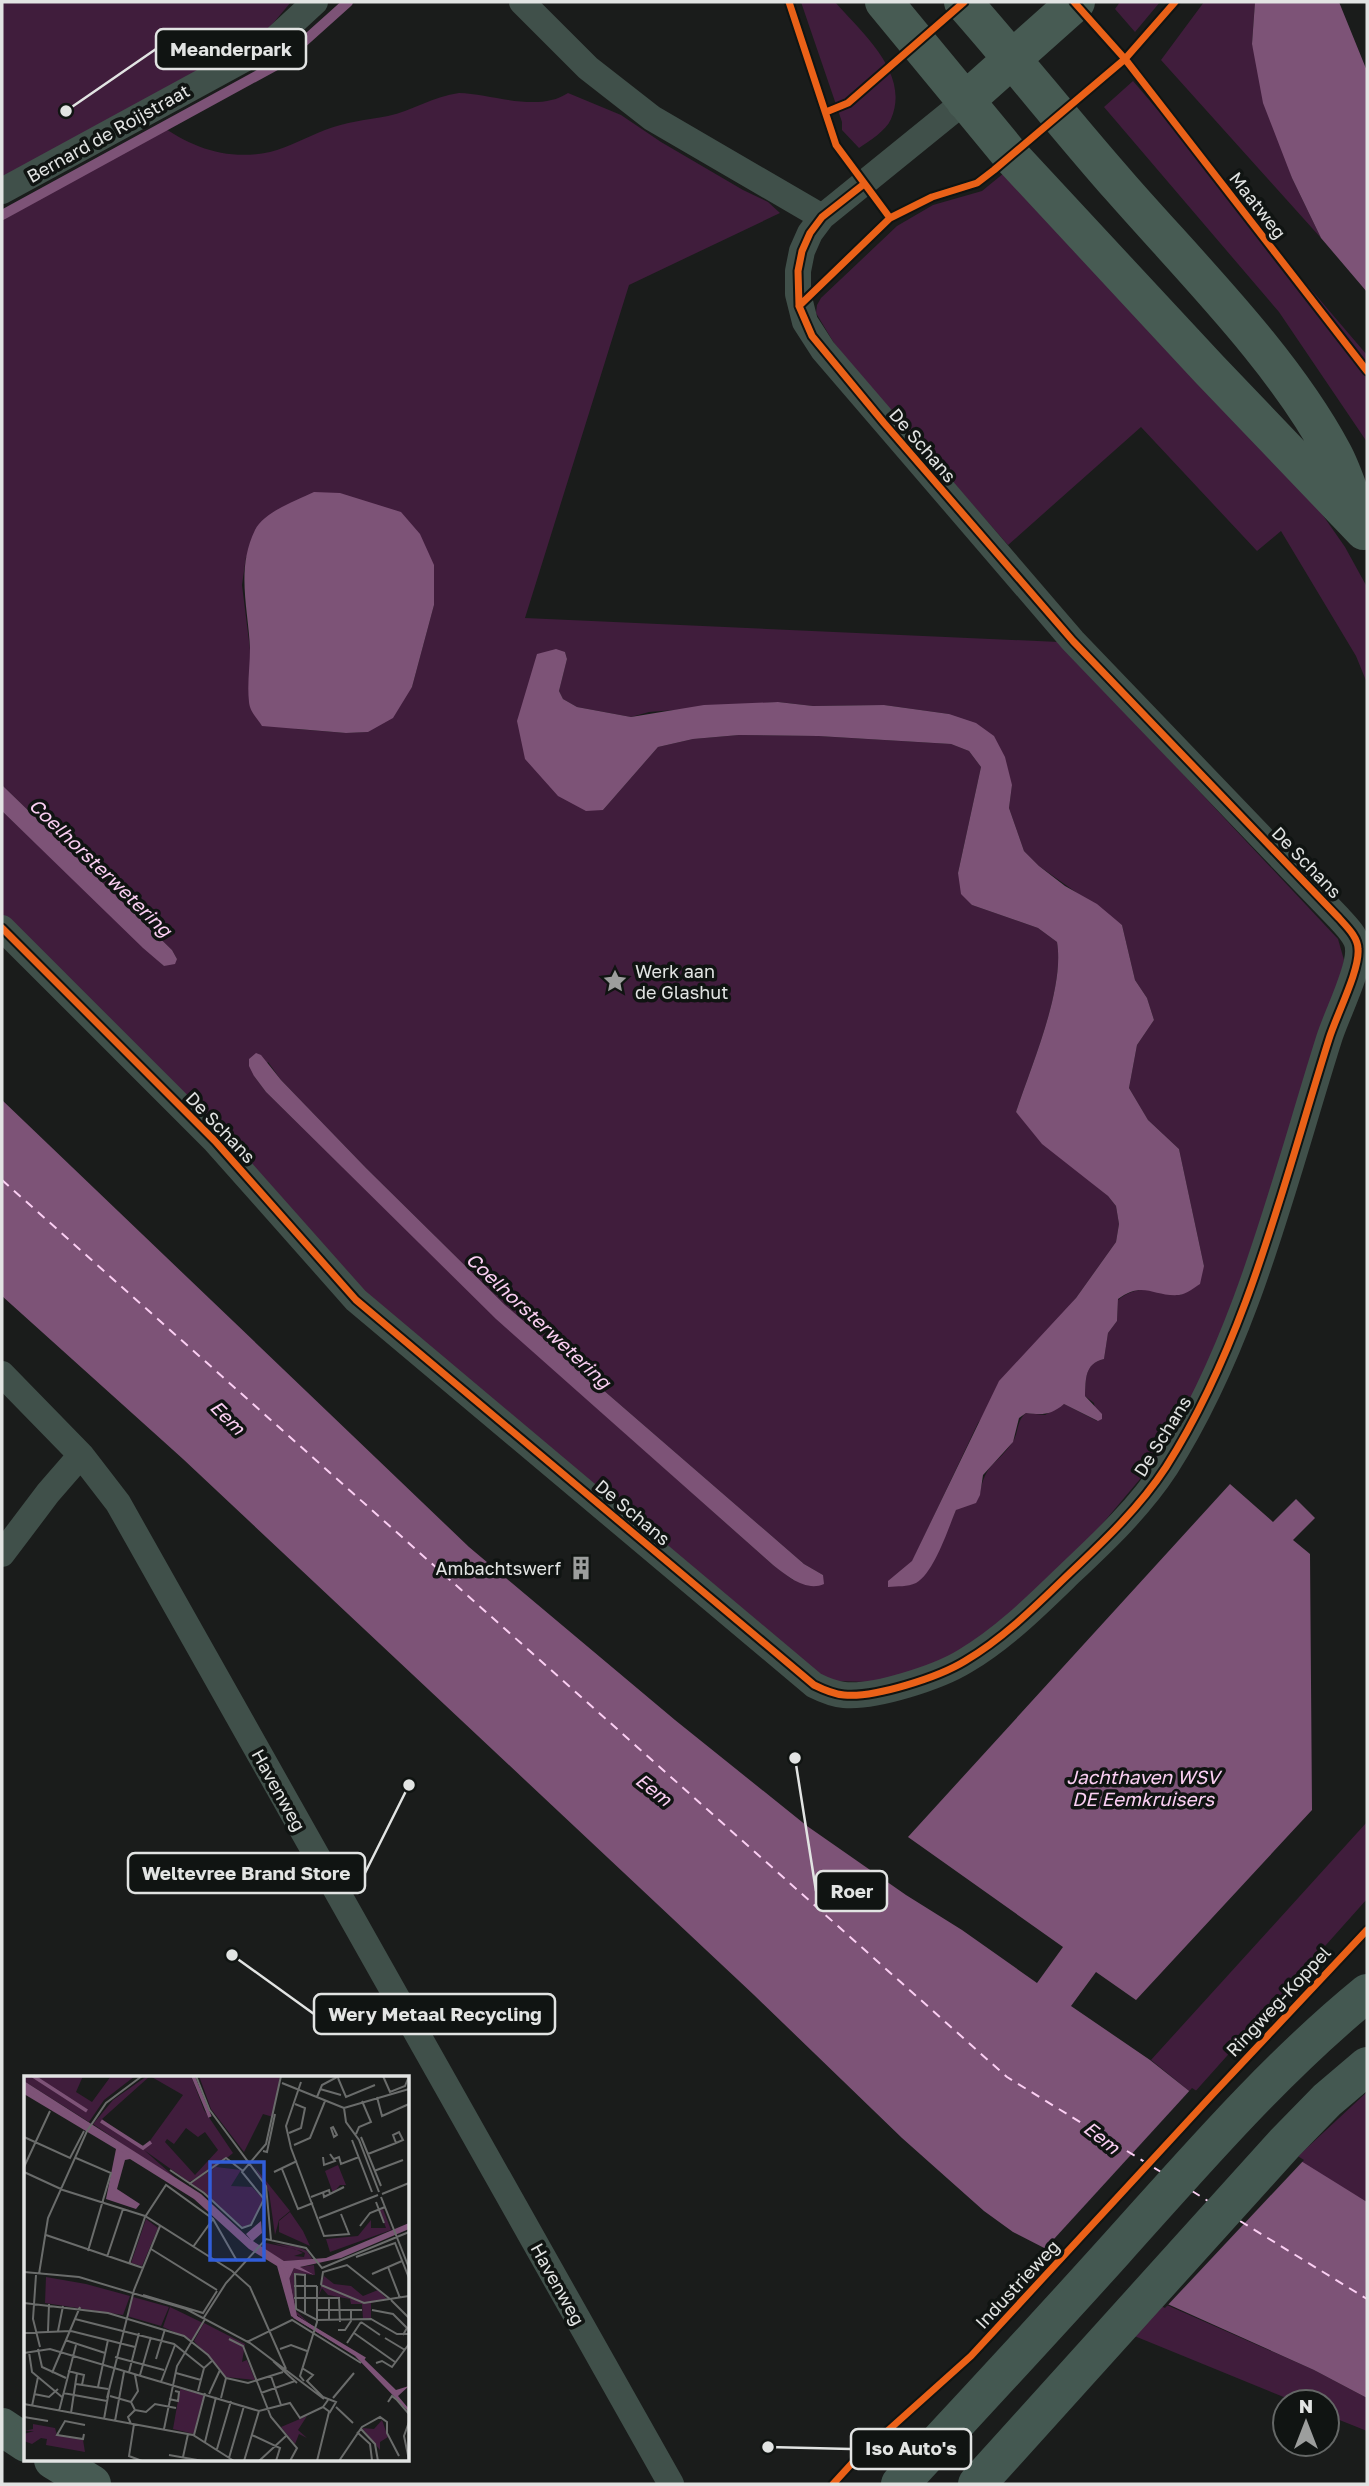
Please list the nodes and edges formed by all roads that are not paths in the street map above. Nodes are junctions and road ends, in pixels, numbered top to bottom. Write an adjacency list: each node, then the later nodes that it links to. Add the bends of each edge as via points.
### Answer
1 (315, 2): 8 (street, Bernard de Roijstraat, via 250,56)
2 (522, 2): 9 (street, via 588,68 640,110)
3 (884, 2): 7 (main road)
4 (963, 2): 6 (main road)
5 (1076, 2): 6 (main road)
6 (1013, 59): 7 (main road); 10 (main road, via 1293,390 1334,454)
7 (965, 101): 9 (street, De Schans); 10 (main road, via 1058,207)
8 (2, 191)
9 (822, 218): 11 (street, De Schans, via 802,251 798,294 805,322 823,350 1073,641 1339,918 1359,948 1267,1237 1205,1396 1165,1468 1121,1523 1035,1607 977,1654 933,1676 858,1695 829,1692 814,1685 356,1300 215,1141)
10 (1366, 534)
11 (2, 928)
12 (2, 1374): 13 (street, Havenweg)
13 (81, 1455): 14 (street); 21 (street, Havenweg, via 118,1503)
14 (2, 1554)
15 (1367, 1993): 22 (main road, via 1239,2112)
16 (1367, 2066): 23 (main road, via 1285,2143)
17 (2, 2427): 18 (main road)
18 (24, 2442)
19 (56, 2462): 20 (main road)
20 (92, 2484)
21 (671, 2484)
22 (900, 2484)
23 (976, 2484)

